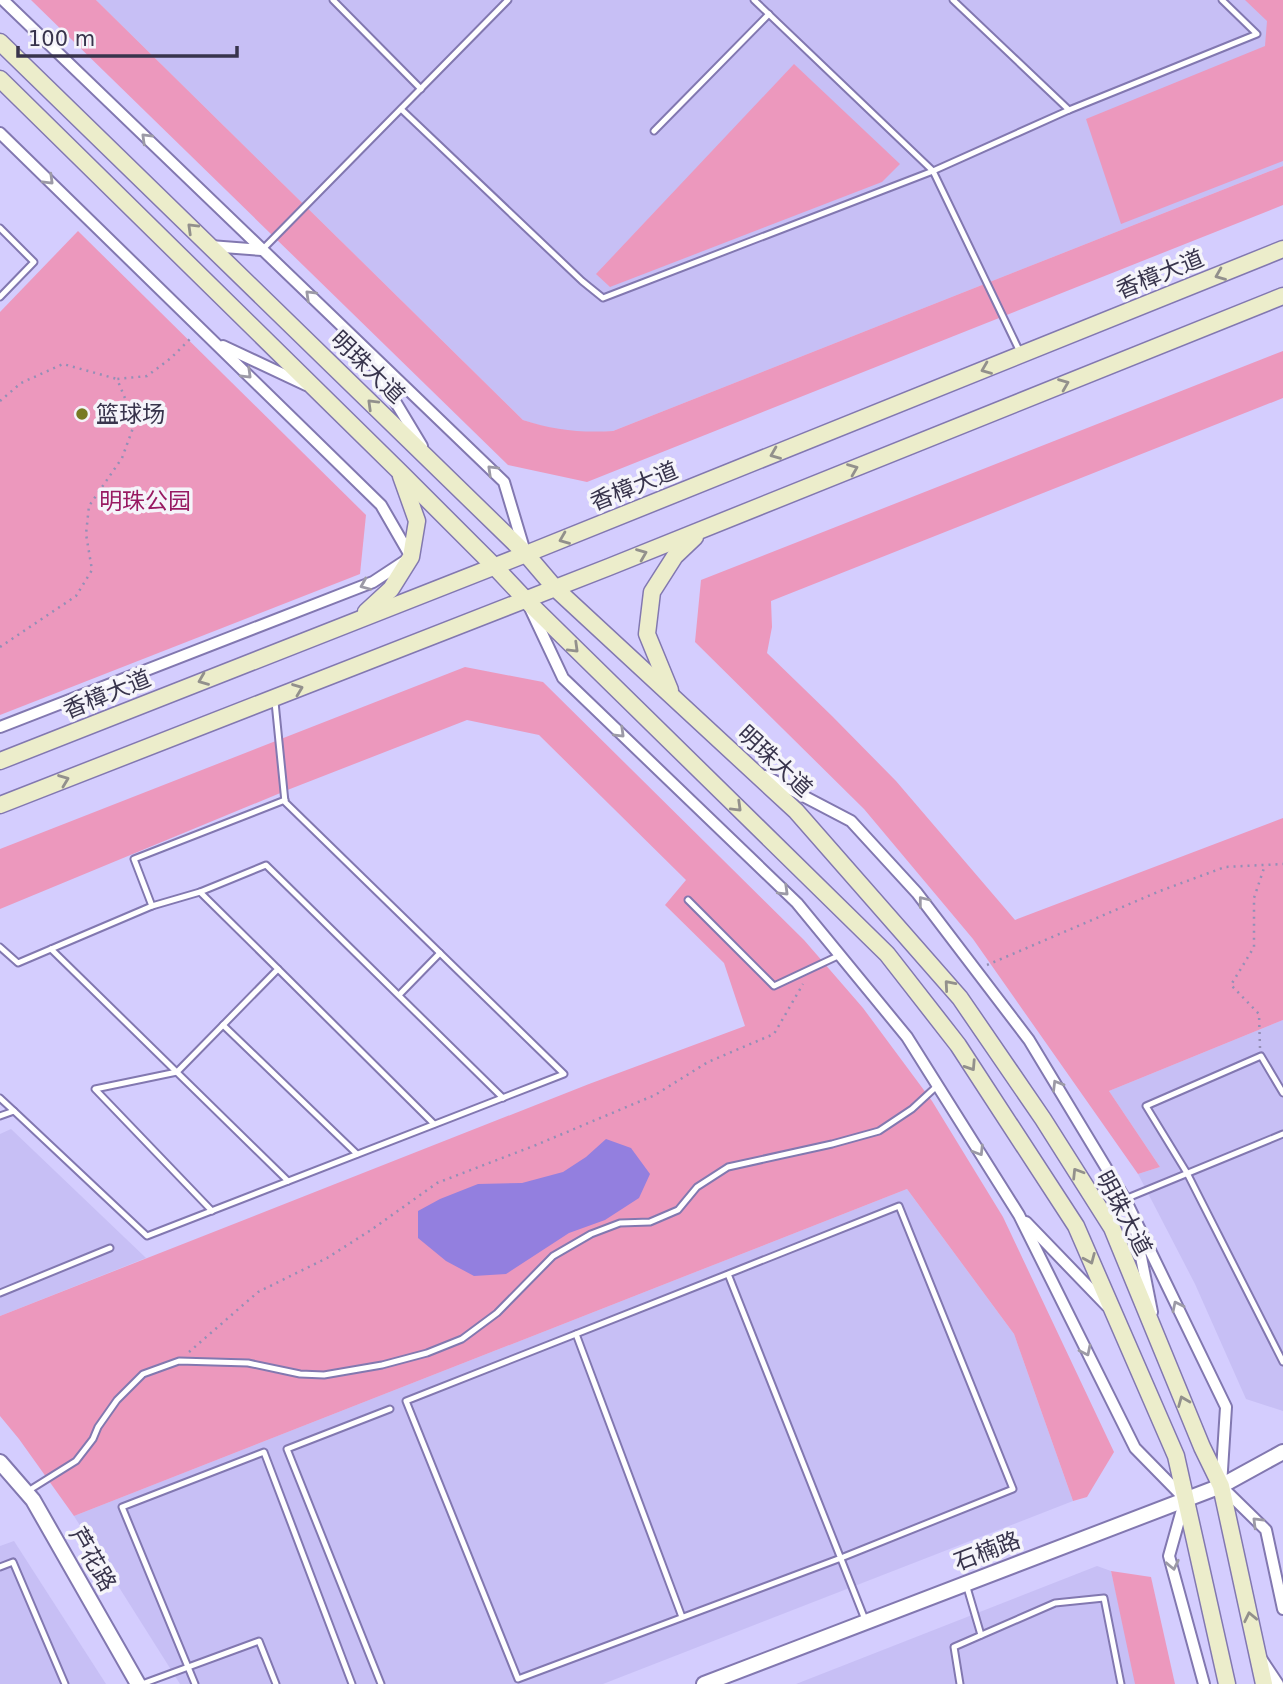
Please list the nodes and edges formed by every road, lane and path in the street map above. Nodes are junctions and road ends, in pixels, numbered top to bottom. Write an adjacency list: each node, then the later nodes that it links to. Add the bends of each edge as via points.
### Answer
1 (3, 0): 19 (street, one-way to 1)
2 (333, 0): 10 (lane)
3 (508, 0): 10 (lane)
4 (754, 0): 7 (lane)
5 (953, 0): 12 (lane)
6 (1222, 0): 12 (lane, via 1257,34)
7 (769, 15): 13 (lane); 15 (lane)
8 (0, 42): 17 (main road, 明珠大道, one-way to 8)
9 (0, 79): 27 (main road)
10 (421, 89): 11 (lane)
11 (401, 108): 15 (lane, via 603,298); 19 (lane)
12 (1069, 110): 15 (lane)
13 (654, 131)
14 (0, 133): 22 (street, one-way to 22)
15 (933, 172): 25 (lane)
16 (0, 229): 21 (lane, via 34,262)
17 (210, 246): 19 (street); 29 (main road, 明珠大道, one-way to 17)
18 (1283, 249): 25 (main road, 香樟大道, one-way to 25)
19 (262, 250): 24 (street, one-way to 19)
20 (1283, 296): 31 (main road, one-way to 20)
21 (0, 297)
22 (200, 328): 23 (street); 26 (path, via 147,376)
23 (214, 341): 27 (street); 33 (street, one-way to 33, via 381,505)
24 (361, 345): 29 (street); 32 (street, one-way to 24, via 504,482)
25 (1021, 355): 32 (main road, 香樟大道, one-way to 32)
26 (117, 379): 28 (path, via 63,364 21,383); 38 (path, via 133,428 122,458 89,506 86,534 92,570 76,596)
27 (316, 390): 30 (main road)
28 (0, 401)
29 (430, 461): 32 (main road, 明珠大道)
30 (401, 473): 33 (main road, via 417,522); 34 (main road)
31 (702, 530): 35 (main road, one-way to 31); 39 (main road, via 675,556 652,592 647,634)
32 (526, 554): 34 (main road, 香樟大道); 35 (main road, 明珠大道)
33 (411, 557): 37 (main road, via 391,589); 41 (street, one-way to 41, via 373,582)
34 (495, 566): 36 (main road); 37 (main road, 香樟大道)
35 (555, 588): 36 (main road); 39 (main road, 明珠大道)
36 (526, 600): 40 (main road, one-way to 36); 54 (street, one-way to 54, via 563,678 797,903); 80 (main road, one-way to 80, via 887,954 958,1045 1076,1226)
37 (359, 618): 42 (main road, 香樟大道, one-way to 42)
38 (0, 647)
39 (672, 696): 43 (main road, 明珠大道)
40 (274, 698): 44 (lane); 45 (main road, one-way to 40)
41 (0, 727)
42 (0, 761)
43 (751, 769): 57 (street, one-way to 43, via 917,893 851,821); 82 (main road, 明珠大道, one-way to 43, via 1112,1228 960,998 796,811)
44 (285, 800): 50 (lane, via 134,859); 53 (lane)
45 (0, 805)
46 (1283, 864): 47 (path)
47 (1265, 865): 57 (path, via 1225,867); 60 (path, via 1254,898 1254,947 1231,985 1259,1014)
48 (200, 891): 50 (lane); 55 (lane); 58 (lane, via 266,865)
49 (688, 900): 56 (lane, via 774,986)
50 (152, 906): 52 (lane)
51 (0, 947): 52 (lane, via 18,963)
52 (51, 949): 61 (lane)
53 (440, 953): 58 (lane); 65 (lane, via 564,1074)
54 (840, 956): 56 (lane); 62 (street, via 907,1037)
55 (278, 969): 59 (lane); 68 (lane)
56 (811, 969): 83 (path, via 774,1034 708,1062 655,1095 437,1183 327,1258 258,1292)
57 (976, 970): 73 (street, one-way to 57, via 1030,1040)
58 (399, 995): 65 (lane)
59 (223, 1025): 61 (lane); 70 (lane)
60 (1261, 1056): 63 (lane); 71 (lane, via 1146,1106)
61 (177, 1072): 72 (lane); 74 (lane, via 95,1089)
62 (938, 1085): 75 (street, one-way to 75); 83 (lane, via 879,1131 728,1167 697,1187 678,1210 650,1222 620,1223 591,1234 553,1256 497,1313 462,1339 427,1353 324,1375 248,1363)
63 (1283, 1093)
64 (0, 1098): 66 (lane)
65 (502, 1098): 68 (lane)
66 (14, 1111): 67 (lane); 74 (lane, via 147,1236)
67 (0, 1116)
68 (434, 1124): 70 (lane)
69 (1283, 1134): 71 (lane)
70 (357, 1154): 72 (lane)
71 (1187, 1173): 73 (lane); 84 (lane)
72 (288, 1181): 74 (lane)
73 (1125, 1199): 76 (street)
74 (212, 1211)
75 (1019, 1216): 80 (street); 90 (street, one-way to 90, via 1135,1448)
76 (1134, 1218): 82 (street); 88 (street, one-way to 76, via 1226,1407)
77 (110, 1248): 79 (lane)
78 (728, 1274): 81 (lane); 91 (lane); 91 (lane, via 899,1206 1013,1489)
79 (0, 1293)
80 (1114, 1312): 90 (main road, via 1176,1456)
81 (576, 1334): 95 (lane); 95 (lane, via 406,1401 518,1679)
82 (1158, 1339): 88 (main road, 明珠大道, one-way to 82)
83 (179, 1361): 89 (lane, via 143,1374 117,1400 76,1461)
84 (1283, 1362)
85 (390, 1409): 105 (lane, via 287,1448)
86 (1283, 1452): 88 (street, 石楠路)
87 (0, 1462): 89 (street, 芦花路)
88 (1221, 1486): 90 (street, 石楠路); 94 (street, one-way to 88, via 1266,1530); 98 (main road, 明珠大道, one-way to 88)
89 (26, 1492): 101 (street, 芦花路)
90 (1185, 1499): 93 (street, 石楠路); 109 (street, one-way to 109, via 1169,1556); 110 (main road)
91 (841, 1558): 95 (lane); 96 (lane)
92 (0, 1567): 100 (lane, via 13,1562)
93 (966, 1583): 96 (street, 石楠路); 97 (lane)
94 (1283, 1609)
95 (682, 1617)
96 (866, 1622): 106 (street, 石楠路)
97 (981, 1635): 107 (lane, via 954,1647); 108 (lane, via 1055,1603 1104,1598)
98 (1257, 1653): 111 (main road, 明珠大道); 112 (street)
99 (187, 1668): 101 (lane); 102 (lane); 103 (lane, via 259,1641); 104 (lane, via 122,1507 264,1452)
100 (65, 1684)
101 (140, 1684)
102 (195, 1684)
103 (276, 1684)
104 (352, 1684)
105 (381, 1684)
106 (704, 1684)
107 (960, 1684)
108 (1121, 1684)
109 (1205, 1684)
110 (1225, 1684)
111 (1264, 1684)
112 (1278, 1684)

